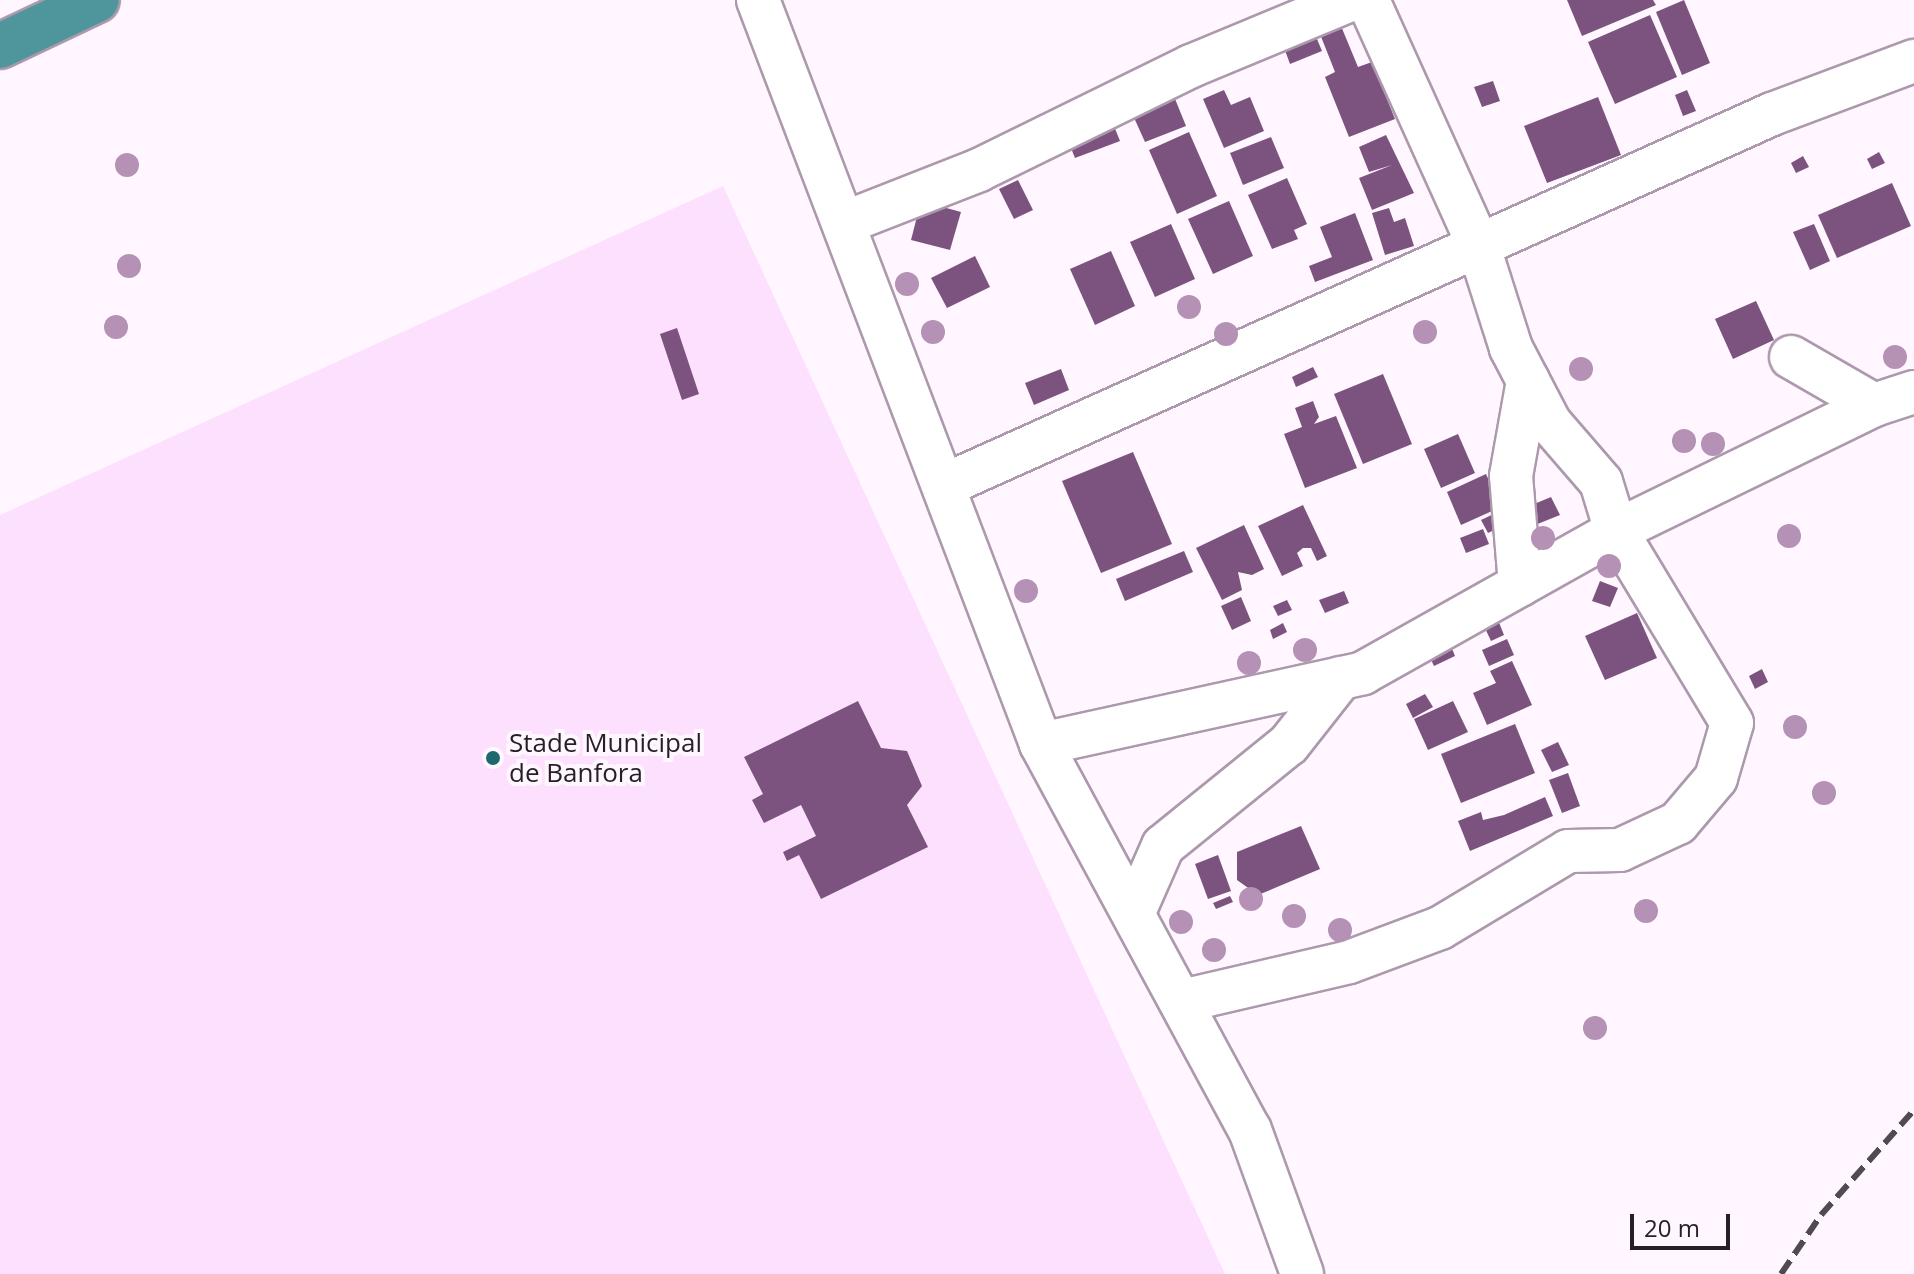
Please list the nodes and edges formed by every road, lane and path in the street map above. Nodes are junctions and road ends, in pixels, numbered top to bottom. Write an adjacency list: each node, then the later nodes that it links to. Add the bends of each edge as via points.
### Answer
1 (97, 0): 5 (highway)
2 (758, 0): 7 (street)
3 (1350, 0): 7 (street, via 1191,66 979,170)
4 (1368, 0): 8 (street)
5 (0, 46)
6 (1914, 61): 8 (street, via 1772,114)
7 (844, 223): 13 (street)
8 (1478, 244): 10 (street, via 1511,348); 13 (street)
9 (1791, 357): 12 (street)
10 (1528, 381): 14 (street, via 1550,423 1601,482); 15 (street, via 1511,476)
11 (1914, 392): 12 (street)
12 (1874, 405): 14 (street)
13 (945, 485): 17 (street)
14 (1616, 531): 15 (street); 21 (street, via 1732,723 1716,778 1678,823 1620,850 1568,851 1440,928 1349,962)
15 (1520, 585): 16 (street, via 1363,673)
16 (1341, 678): 17 (street); 19 (street, via 1289,744)
17 (1041, 744): 18 (street)
18 (1088, 829): 19 (street); 20 (street)
19 (1163, 846): 20 (street)
20 (1134, 912): 21 (street)
21 (1182, 1001): 22 (street, via 1250,1130)
22 (1302, 1274)

